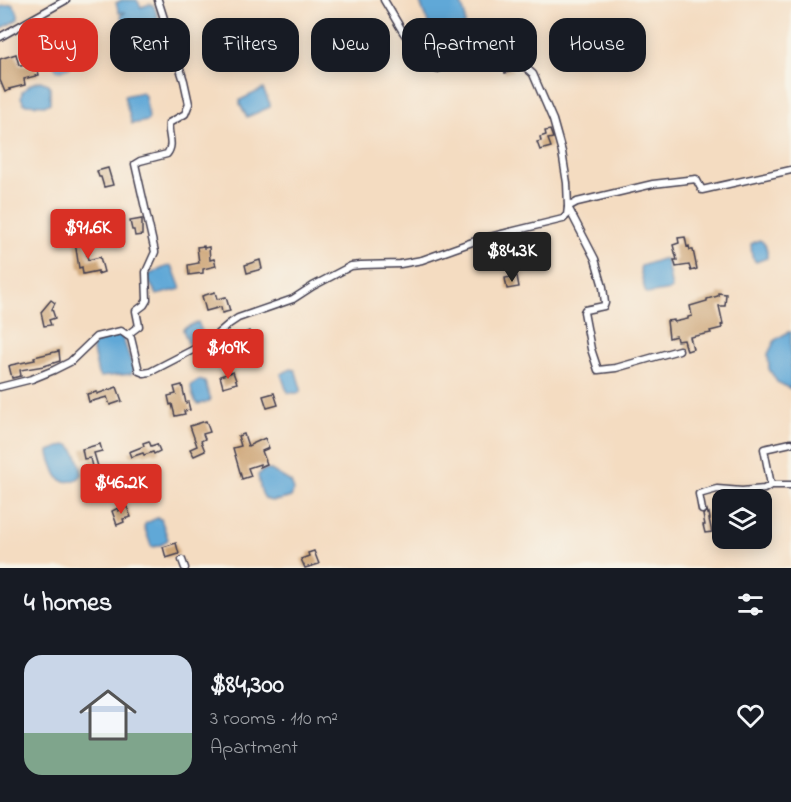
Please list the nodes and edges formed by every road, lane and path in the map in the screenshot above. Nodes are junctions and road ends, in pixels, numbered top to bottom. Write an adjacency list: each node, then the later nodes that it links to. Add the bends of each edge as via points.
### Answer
1 (66, 0): 4 (street)
2 (158, 0): 7 (street, via 189,104 185,114 169,123 170,152 135,164 155,252 146,272 147,300 136,311 139,326)
3 (384, 0): 6 (street, via 428,67 454,65 505,45 515,61 533,74 562,152)
4 (0, 38)
5 (791, 170): 6 (street, via 702,190 696,179 653,184)
6 (568, 207): 7 (street, via 563,219 481,239 422,260 351,266 293,298 238,318 208,342 150,372 139,371); 8 (street, via 595,260 603,287 604,305 584,312 598,370)
7 (127, 335): 9 (street, via 121,331 96,337 70,362 32,379)
8 (679, 350)
9 (0, 387)
10 (791, 442): 11 (street, via 764,449)
11 (771, 485): 12 (street); 13 (street, via 764,489 717,489 699,494)
12 (791, 485)
13 (702, 510)
14 (182, 560): 15 (street)
15 (185, 568)

